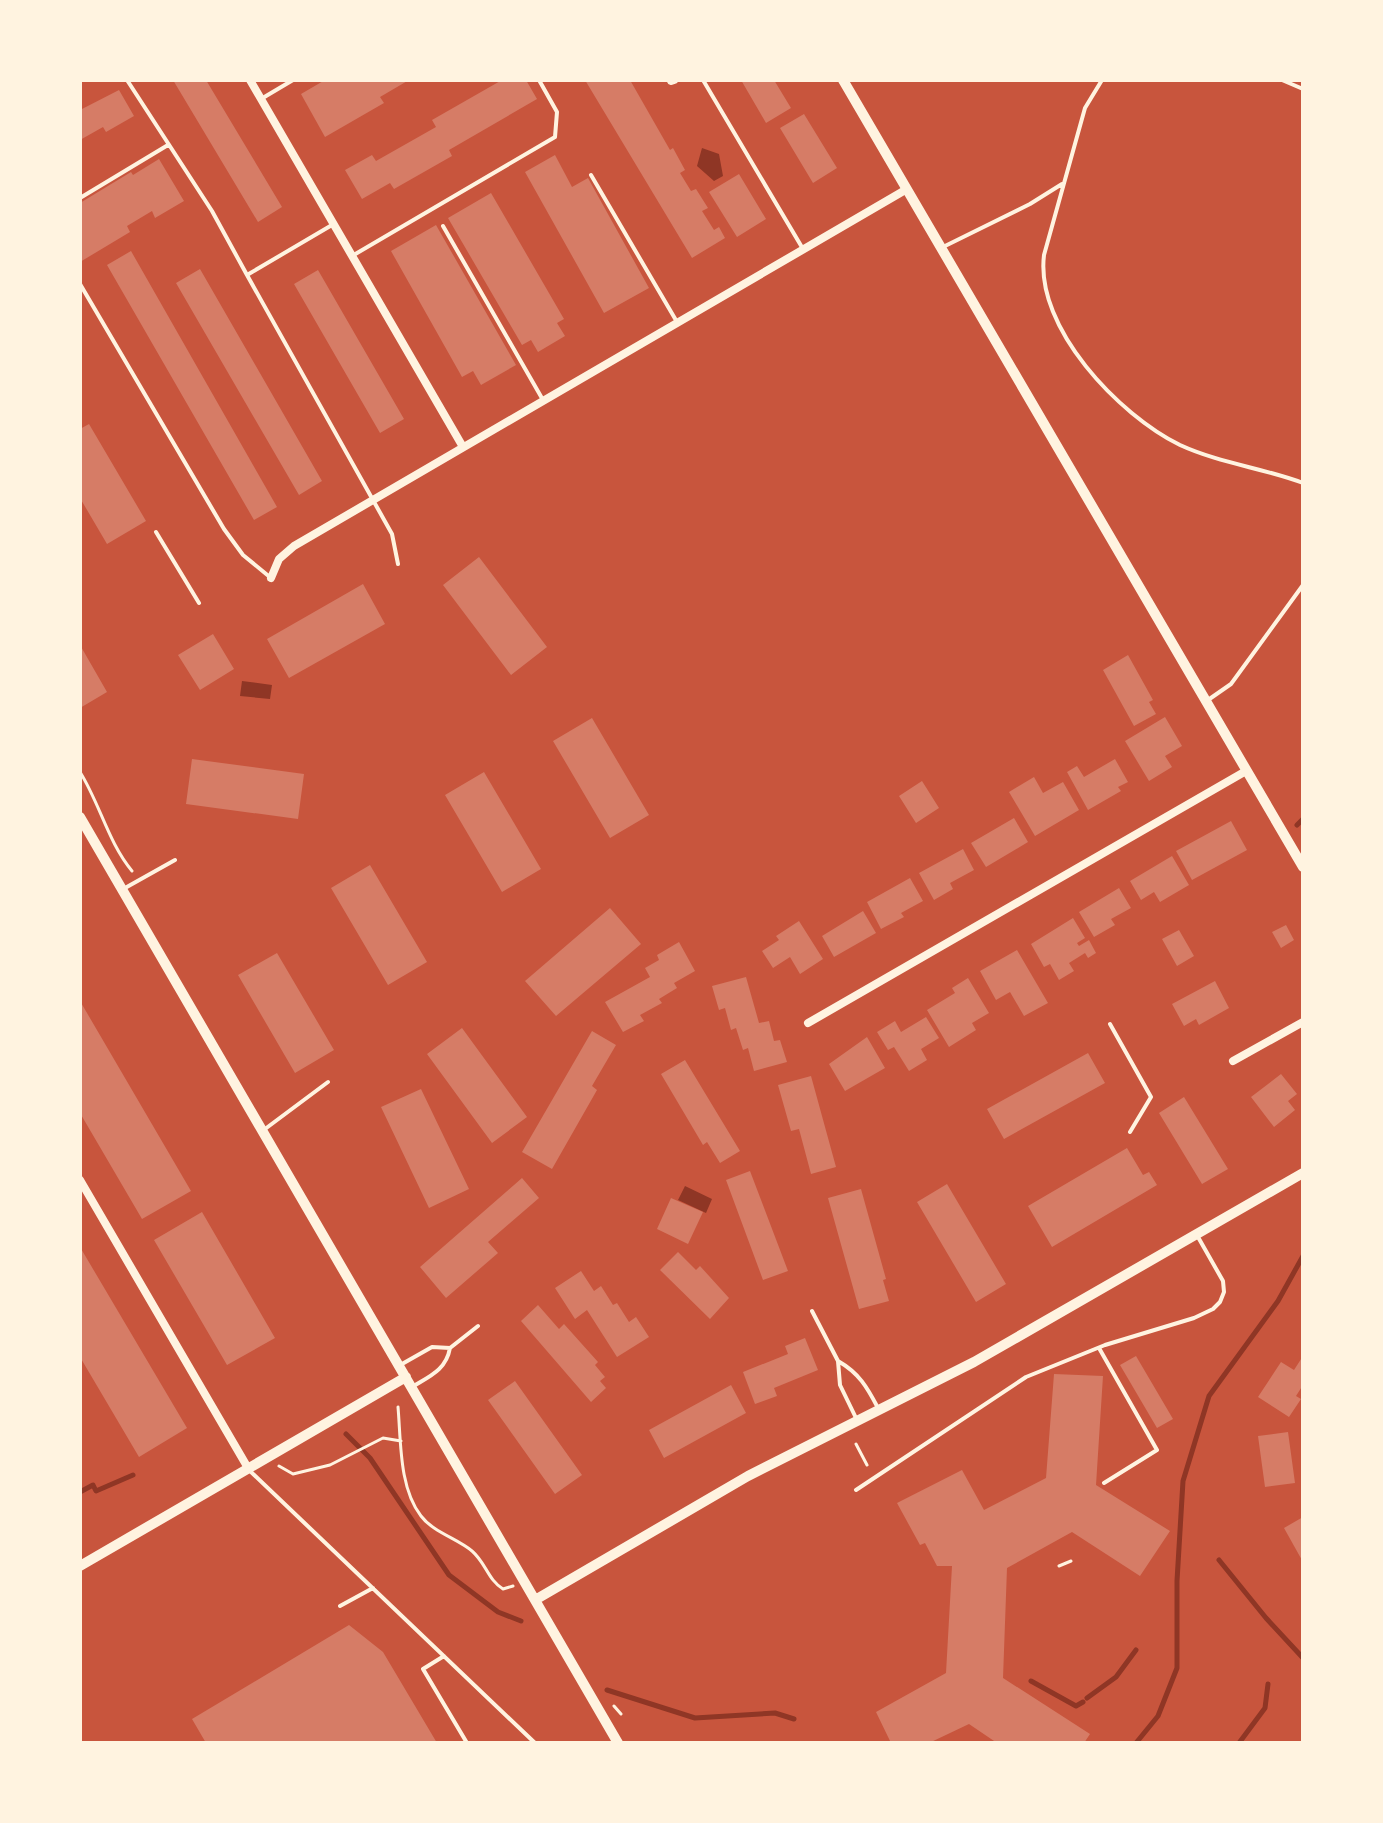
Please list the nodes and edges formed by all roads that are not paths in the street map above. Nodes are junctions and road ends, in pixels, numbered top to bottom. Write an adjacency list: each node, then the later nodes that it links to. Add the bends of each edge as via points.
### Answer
1 (127, 80): 11 (lane)
2 (250, 80): 10 (street)
3 (293, 80): 10 (lane)
4 (539, 80): 20 (lane, via 557,112 555,137)
5 (703, 80): 19 (lane)
6 (843, 80): 14 (street)
7 (1102, 80): 13 (lane, via 1085,108)
8 (1282, 80): 9 (lane)
9 (1303, 89)
10 (261, 99): 16 (street)
11 (168, 145): 15 (lane); 21 (lane)
12 (591, 175): 23 (lane)
13 (1064, 182): 18 (lane); 26 (lane, via 1044,255 1043,280 1051,307 1080,359 1132,412 1179,444)
14 (907, 189): 18 (street); 19 (street)
15 (80, 198)
16 (334, 224): 20 (street); 21 (lane)
17 (443, 226): 24 (lane)
18 (941, 248): 33 (street)
19 (803, 249): 23 (street)
20 (352, 256): 25 (street)
21 (247, 275): 27 (lane)
22 (80, 284): 30 (lane, via 224,529 243,555)
23 (677, 322): 24 (street)
24 (543, 400): 25 (street)
25 (463, 447): 27 (street)
26 (1303, 483)
27 (374, 500): 29 (lane, via 392,534); 30 (street, via 294,546 279,559)
28 (156, 532): 32 (lane)
29 (398, 564)
30 (271, 578)
31 (1303, 585): 33 (lane, via 1231,684)
32 (199, 603)
33 (1206, 701): 34 (street)
34 (1246, 771): 37 (street); 40 (street)
35 (80, 817): 38 (street)
36 (175, 860): 38 (lane)
37 (1303, 867)
38 (122, 889): 44 (street)
39 (1303, 1022): 42 (street)
40 (808, 1023)
41 (1110, 1024): 45 (lane, via 1151,1097)
42 (1233, 1061)
43 (328, 1082): 44 (lane)
44 (263, 1130): 54 (street)
45 (1130, 1132)
46 (1303, 1173): 48 (street)
47 (80, 1180): 58 (street)
48 (1196, 1234): 52 (lane, via 1223,1281 1220,1302 1194,1318); 56 (street, via 974,1362)
49 (812, 1311): 53 (lane)
50 (478, 1326): 51 (lane)
51 (450, 1348): 54 (lane, via 432,1347); 55 (lane, via 444,1366)
52 (1099, 1348): 59 (lane, via 1157,1450); 60 (lane, via 1026,1377)
53 (838, 1361): 56 (lane, via 863,1380); 57 (lane, via 840,1385)
54 (399, 1365): 55 (street)
55 (409, 1382): 58 (street); 63 (street)
56 (879, 1410): 57 (street)
57 (858, 1421): 63 (street, via 688,1509)
58 (248, 1468): 61 (street); 62 (lane)
59 (1104, 1483)
60 (856, 1490)
61 (80, 1566)
62 (373, 1588): 64 (lane); 65 (lane)
63 (535, 1600): 68 (street)
64 (340, 1606)
65 (444, 1656): 66 (lane, via 423,1669); 67 (lane)
66 (467, 1743)
67 (535, 1743)
68 (618, 1743)

